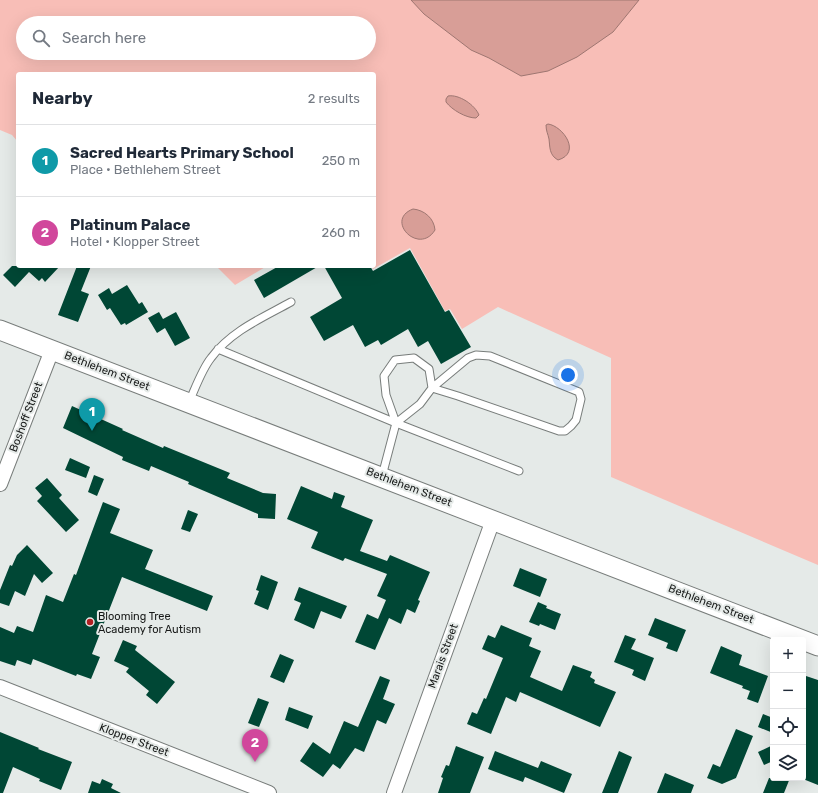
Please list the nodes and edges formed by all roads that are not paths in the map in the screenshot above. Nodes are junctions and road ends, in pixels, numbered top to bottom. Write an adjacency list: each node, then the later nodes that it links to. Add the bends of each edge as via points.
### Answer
1 (291, 302): 3 (lane, via 244,327)
2 (0, 330): 4 (main road, Bethlehem Street)
3 (218, 349): 6 (lane, via 210,359); 7 (lane)
4 (52, 350): 6 (main road, Bethlehem Street); 10 (street, Boshoff Street)
5 (432, 388): 5 (lane, via 562,431 574,424 581,399 579,392 572,388 490,356 476,355 468,358); 7 (lane, via 420,404); 7 (lane, via 429,369 414,358 395,360 384,376 386,395)
6 (189, 402): 9 (main road, Bethlehem Street)
7 (396, 424): 8 (lane); 9 (lane)
8 (519, 471)
9 (382, 476): 11 (main road, Bethlehem Street)
10 (0, 484)
11 (493, 520): 12 (main road, Bethlehem Street); 15 (street, Marais Street)
12 (818, 646)
13 (0, 687): 14 (street, Klopper Street)
14 (269, 793)
15 (394, 793)

